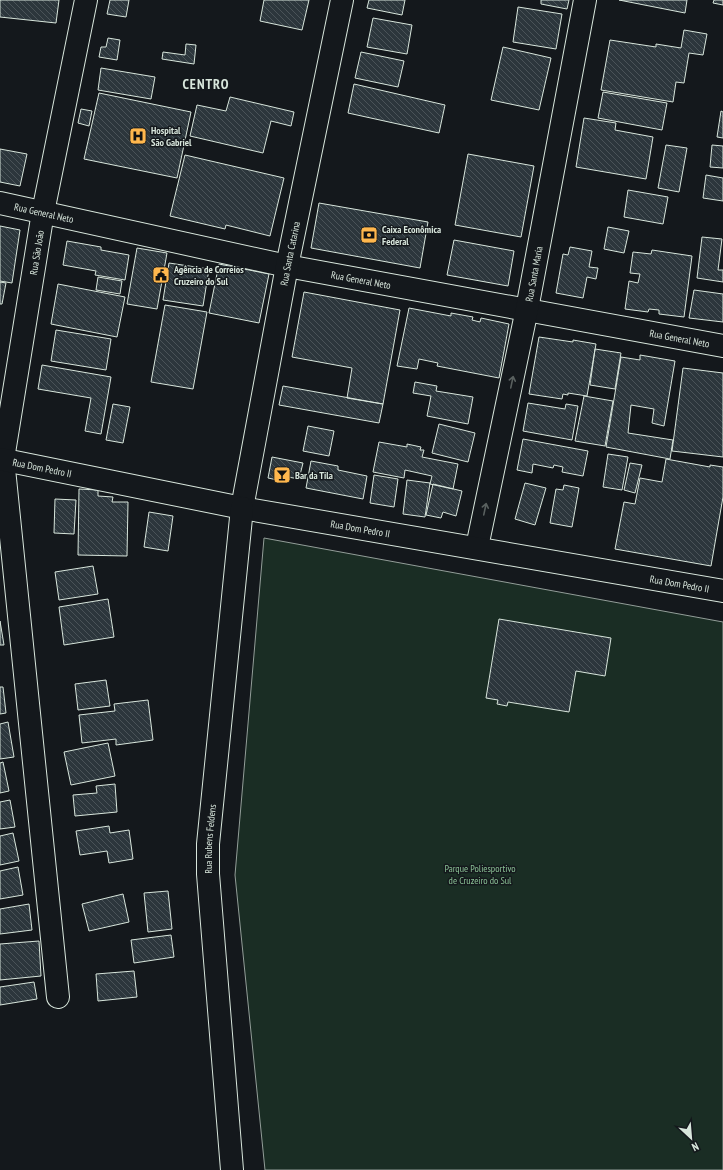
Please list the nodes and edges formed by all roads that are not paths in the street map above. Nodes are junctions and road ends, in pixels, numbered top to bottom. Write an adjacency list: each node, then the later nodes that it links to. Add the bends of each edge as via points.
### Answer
1 (86, 0): 5 (street, Rua São João)
2 (342, 0): 6 (street, Rua Santa Catarina)
3 (585, 0): 7 (street, Rua Santa Maria)
4 (0, 203): 5 (street, Rua General Neto)
5 (43, 212): 6 (street, Rua General Neto); 9 (street, Rua São João)
6 (287, 266): 7 (street, Rua General Neto); 10 (street, Rua Santa Catarina)
7 (527, 309): 8 (street, Rua General Neto); 11 (street, Rua Santa Maria, one-way to 7)
8 (723, 346)
9 (2, 459): 10 (street, Rua Dom Pedro II); 13 (street, Rua São João)
10 (242, 508): 11 (street, Rua Dom Pedro II); 14 (street, Rua Rubens Feldens, via 208,844 208,874)
11 (477, 547): 12 (street, Rua Dom Pedro II)
12 (723, 591)
13 (58, 997)
14 (232, 1170)

